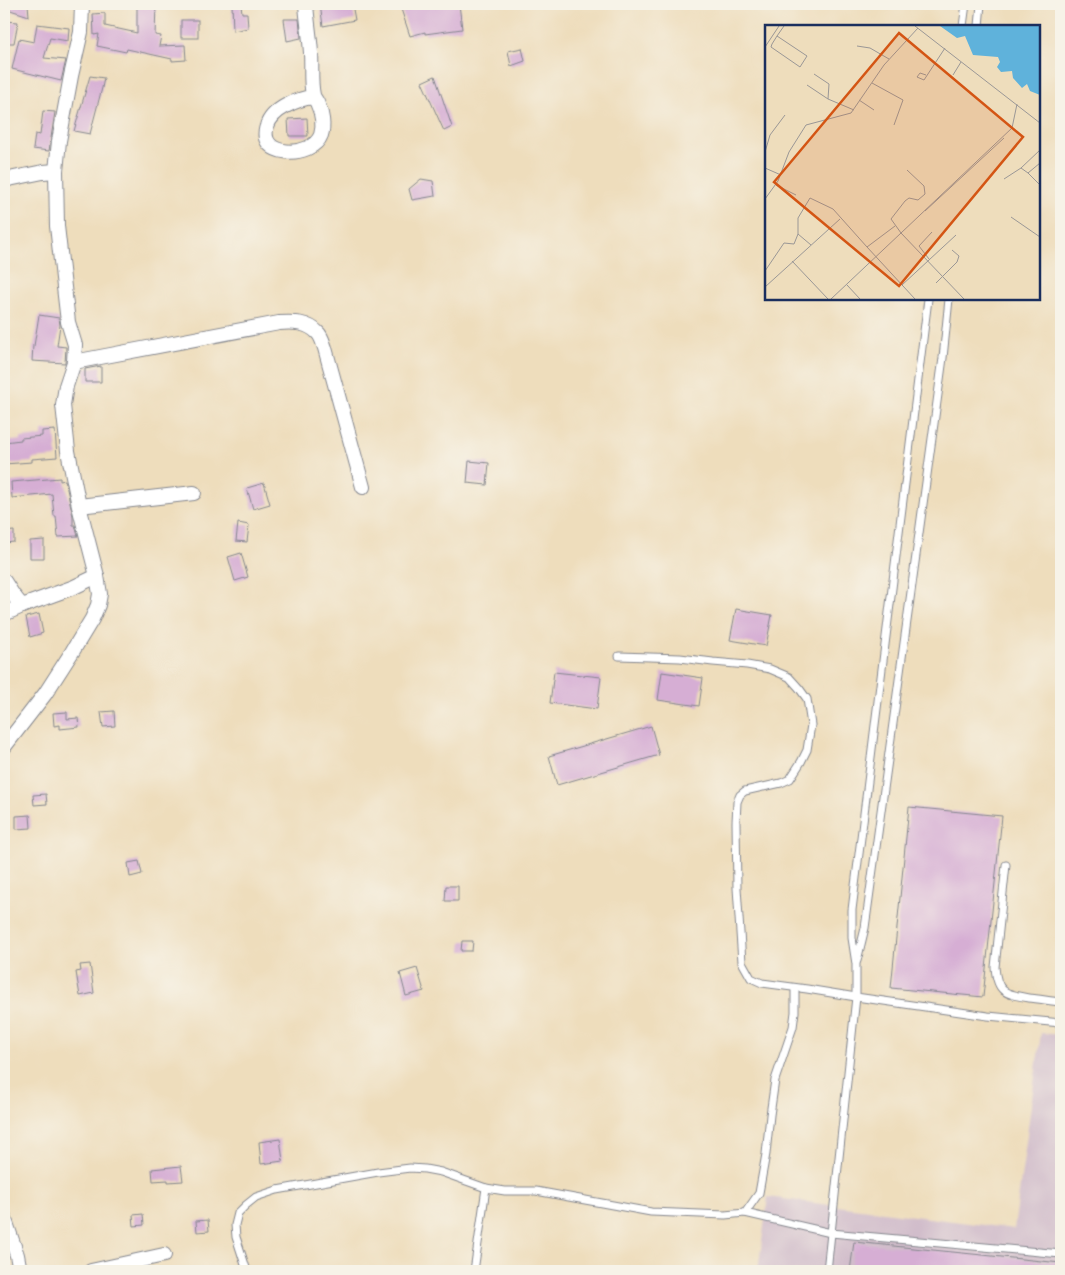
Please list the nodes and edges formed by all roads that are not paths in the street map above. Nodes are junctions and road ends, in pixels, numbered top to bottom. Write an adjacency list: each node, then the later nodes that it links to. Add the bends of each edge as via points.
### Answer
1 (82, 4): 8 (street, via 81,32 58,141)
2 (306, 4): 7 (street)
3 (966, 4): 5 (lane)
4 (981, 4): 6 (lane)
5 (964, 25)
6 (979, 25)
7 (313, 97): 7 (street, via 300,99 272,115 265,132 271,146 280,152 295,152 316,143 321,134 322,115)
8 (56, 171): 9 (street); 12 (street, via 57,226 68,322 75,345)
9 (4, 180)
10 (928, 300): 23 (lane, via 852,910)
11 (949, 300): 23 (lane, via 866,928)
12 (74, 362): 13 (street, via 279,323 302,323 319,334 325,348); 15 (street, via 63,404)
13 (364, 487)
14 (194, 493): 15 (street)
15 (79, 506): 16 (street)
16 (96, 576): 18 (street); 21 (street, via 100,594 92,619 45,694)
17 (4, 581): 18 (street)
18 (22, 606): 19 (street)
19 (4, 614)
20 (619, 656): 24 (lane, via 680,658 770,669 789,677 807,700 811,725 801,762 790,779 740,795 736,822 742,962 751,978)
21 (4, 747)
22 (1006, 865): 26 (lane, via 996,978 1007,994)
23 (856, 964): 25 (lane)
24 (795, 988): 25 (lane); 29 (lane, via 793,1027 775,1080 759,1193)
25 (856, 997): 27 (lane); 31 (lane)
26 (1061, 1002)
27 (1061, 1023)
28 (486, 1188): 29 (lane, via 536,1191 651,1212); 36 (lane, via 441,1172 410,1168 277,1190 256,1197 238,1213 235,1225); 37 (lane)
29 (745, 1213): 31 (lane)
30 (4, 1218): 34 (street)
31 (832, 1233): 32 (lane); 38 (lane)
32 (1061, 1254)
33 (164, 1255): 35 (street)
34 (20, 1271)
35 (91, 1271)
36 (247, 1271)
37 (474, 1271)
38 (827, 1271)

